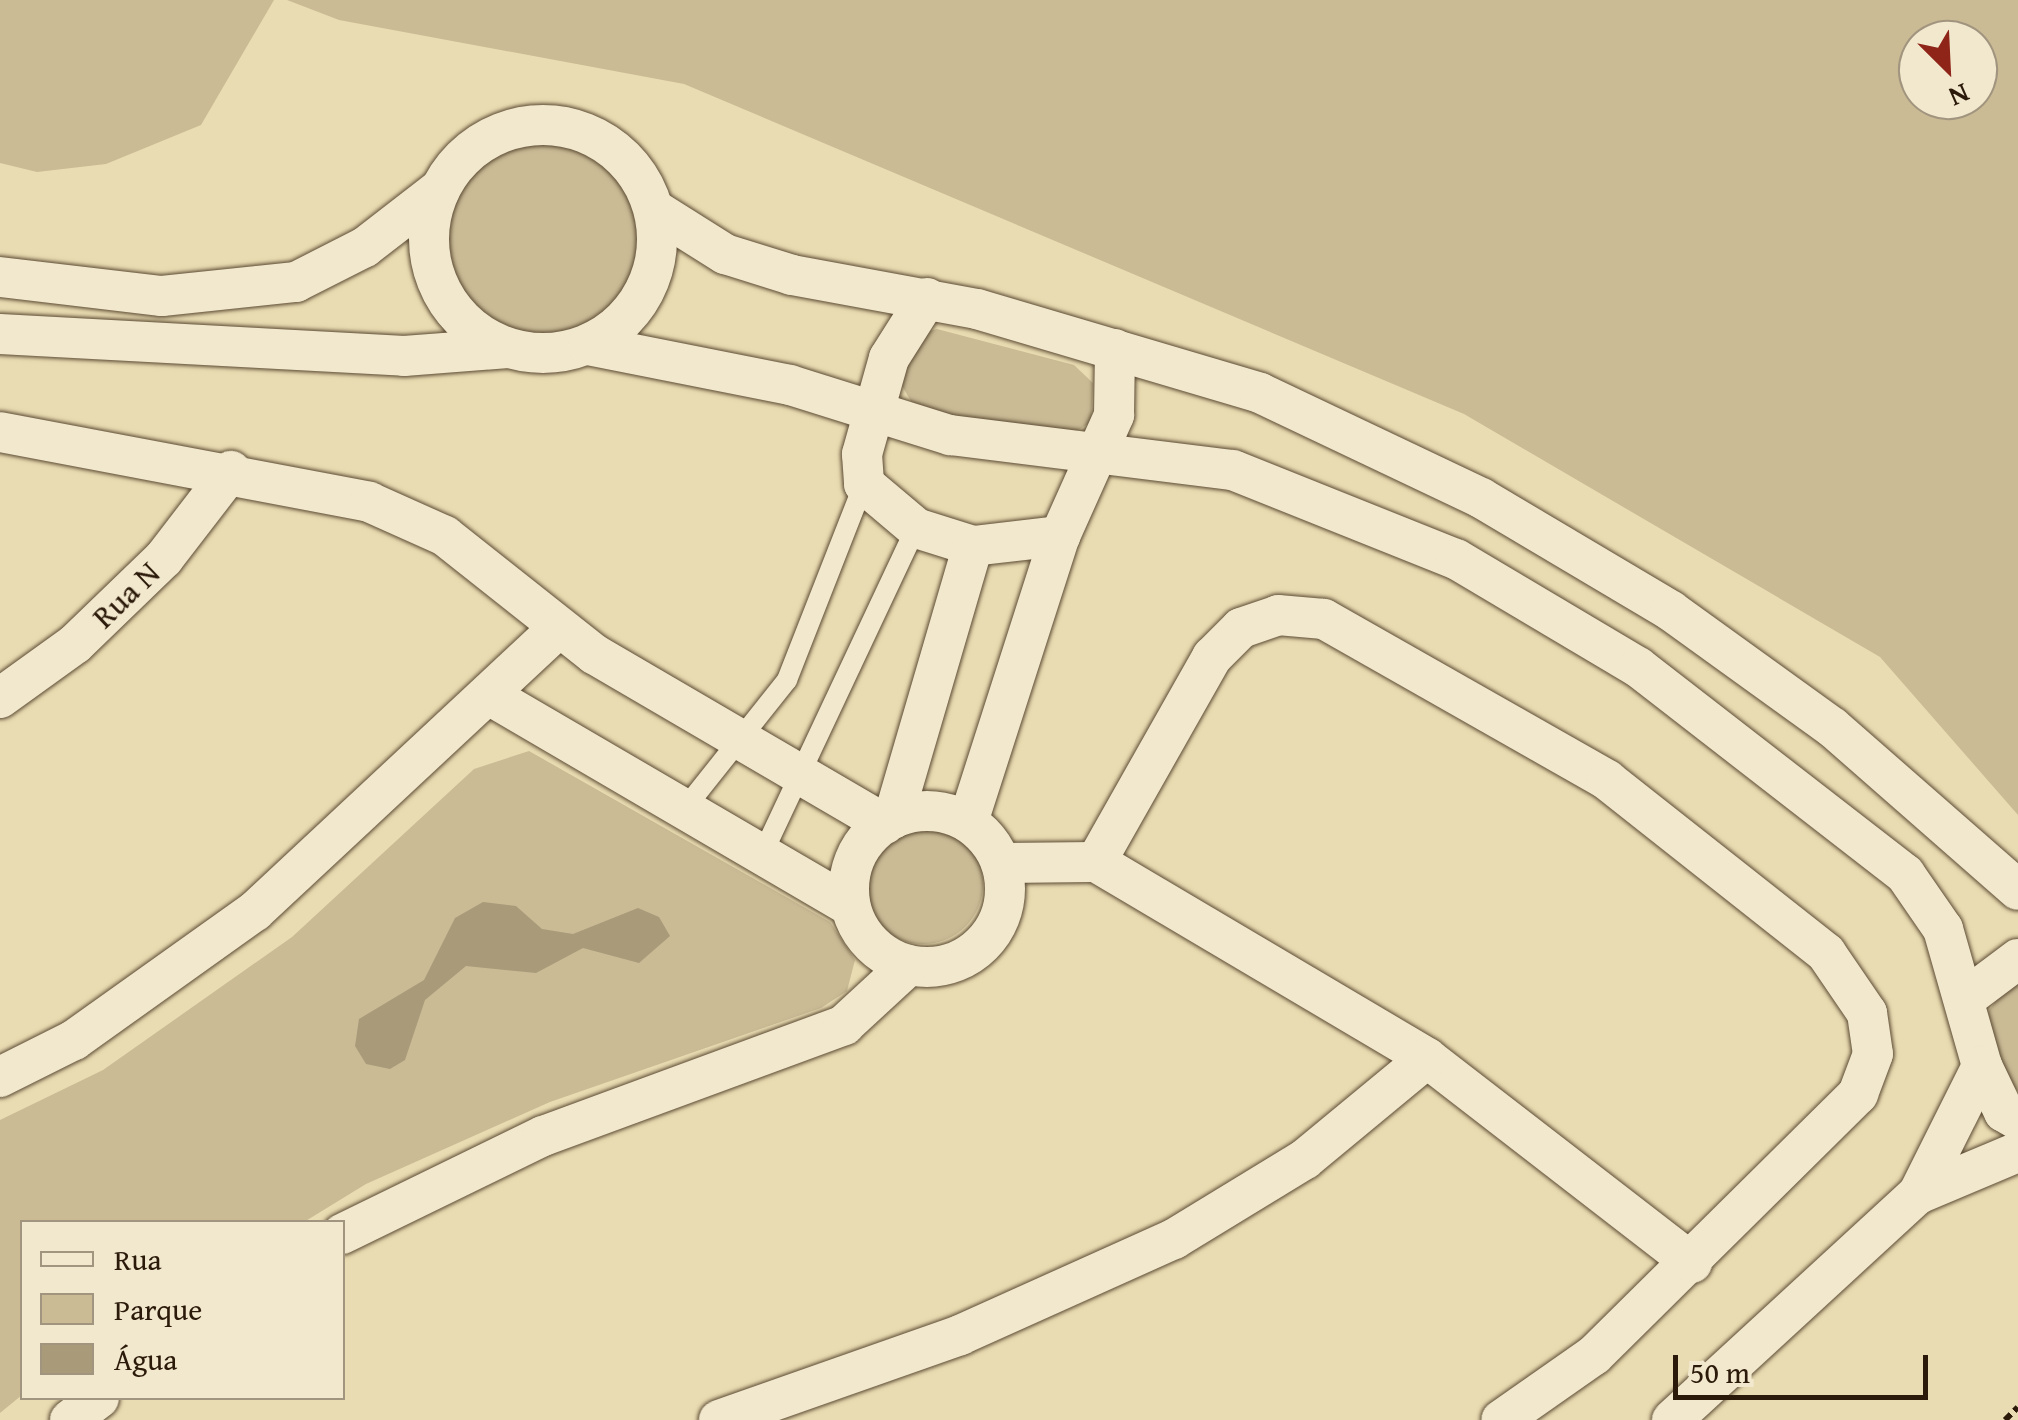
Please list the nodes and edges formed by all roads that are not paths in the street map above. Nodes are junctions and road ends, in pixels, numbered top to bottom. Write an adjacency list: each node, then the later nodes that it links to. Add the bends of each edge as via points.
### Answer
1 (440, 189): 2 (street, via 488,139 555,125 619,152); 3 (street, via 365,247 296,282 162,296); 7 (street, via 429,253 438,284 454,312)
2 (655, 210): 4 (street, via 725,254); 6 (street, via 658,250 647,289 622,322)
3 (0, 277)
4 (927, 298): 8 (street); 9 (street, via 889,358)
5 (0, 334): 7 (street, via 386,356)
6 (588, 344): 7 (street, via 548,354); 9 (street)
7 (508, 348)
8 (1114, 349): 11 (street, via 1116,402); 28 (street, via 1260,393 1481,498 1672,611 1832,727)
9 (875, 411): 11 (street, via 950,435); 13 (street)
10 (0, 432): 12 (street)
11 (1090, 457): 15 (street); 32 (street, via 1233,470 1338,506 1456,559 1638,666 1905,874 1943,928)
12 (231, 471): 17 (street, via 369,502 445,536); 19 (street, Rua N, via 164,558 75,644)
13 (864, 484): 14 (street); 20 (lane, via 788,680)
14 (916, 528): 16 (street); 21 (lane)
15 (1060, 536): 16 (street); 24 (street)
16 (973, 546): 23 (street)
17 (559, 628): 18 (street); 20 (street)
18 (489, 696): 22 (street); 35 (street, via 255,911 74,1040)
19 (0, 698)
20 (737, 745): 21 (street); 22 (lane)
21 (802, 776): 23 (street); 25 (lane)
22 (680, 813): 25 (street)
23 (889, 821): 24 (street, via 931,811); 29 (street, via 854,860)
24 (968, 822): 27 (street)
25 (762, 856): 29 (street)
26 (1096, 862): 27 (street); 33 (street); 40 (street, via 1212,657 1241,628 1278,615 1324,619 1607,780 1826,953 1867,1013 1873,1054 1858,1094)
27 (1001, 863): 31 (street, via 1004,904 986,940 951,963)
28 (2018, 890)
29 (850, 906): 31 (street, via 871,944)
30 (2018, 960): 32 (street)
31 (909, 965): 39 (street, via 844,1024 543,1136)
32 (1966, 998): 34 (street)
33 (1427, 1058): 40 (street); 43 (street, via 1305,1160 1174,1239 960,1335)
34 (1982, 1066): 36 (street, via 2004,1112); 38 (street)
35 (0, 1077)
36 (2018, 1120)
37 (2018, 1152): 38 (street)
38 (1918, 1194): 45 (street)
39 (345, 1233)
40 (1692, 1263): 44 (street, via 1594,1355)
41 (96, 1400): 42 (street)
42 (70, 1420)
43 (719, 1420)
44 (1501, 1420)
45 (1672, 1420)

